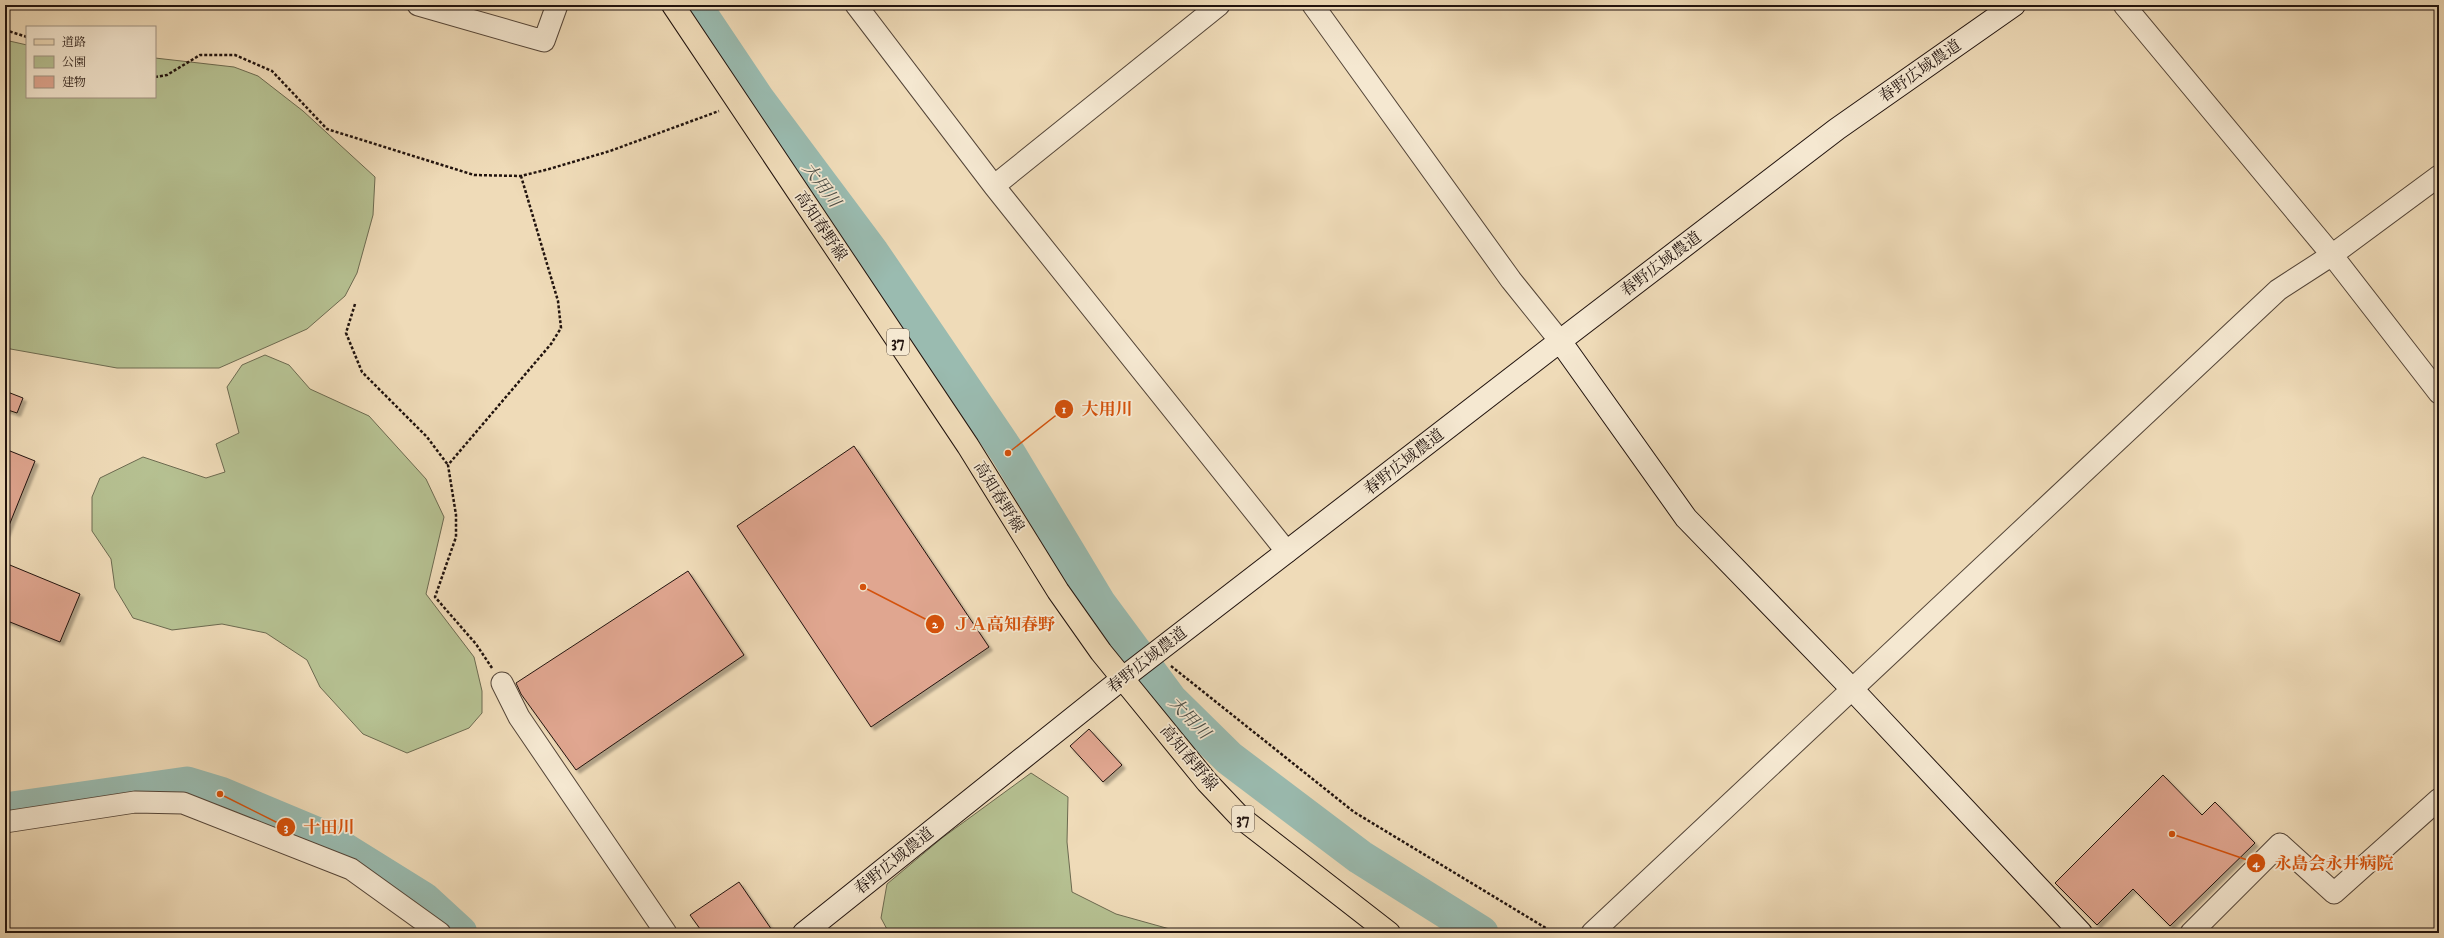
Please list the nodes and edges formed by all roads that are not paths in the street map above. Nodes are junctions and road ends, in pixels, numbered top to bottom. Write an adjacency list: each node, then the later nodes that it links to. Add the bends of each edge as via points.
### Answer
1 (418, 5): 2 (street, via 544,41)
2 (557, 5)
3 (673, 5): 15 (main road, 高知春野線 / 37, via 968,446 1058,591)
4 (856, 5): 10 (street)
5 (1219, 5): 10 (street)
6 (1313, 5): 12 (street, via 1511,280)
7 (2014, 5): 12 (street, 春野広域農道, via 1837,129)
8 (2124, 5): 11 (street)
9 (2439, 176): 11 (street)
10 (994, 186): 14 (street)
11 (2332, 255): 13 (street); 17 (street, via 2278,290 1956,590)
12 (1560, 341): 14 (street, 春野広域農道); 17 (street, via 1686,518)
13 (2439, 393)
14 (1287, 552): 15 (street, 春野広域農道)
15 (1123, 678): 22 (street, 春野広域農道); 23 (main road, 高知春野線 / 37, via 1207,782 1240,817)
16 (502, 683): 21 (street, via 518,717)
17 (1853, 690): 24 (street); 25 (street)
18 (2439, 799): 26 (street, via 2334,893 2280,844)
19 (5, 822): 20 (street, via 135,802 183,803 351,869)
20 (440, 933)
21 (666, 933)
22 (804, 933)
23 (1388, 933)
24 (1592, 933)
25 (2081, 933)
26 (2191, 933)

